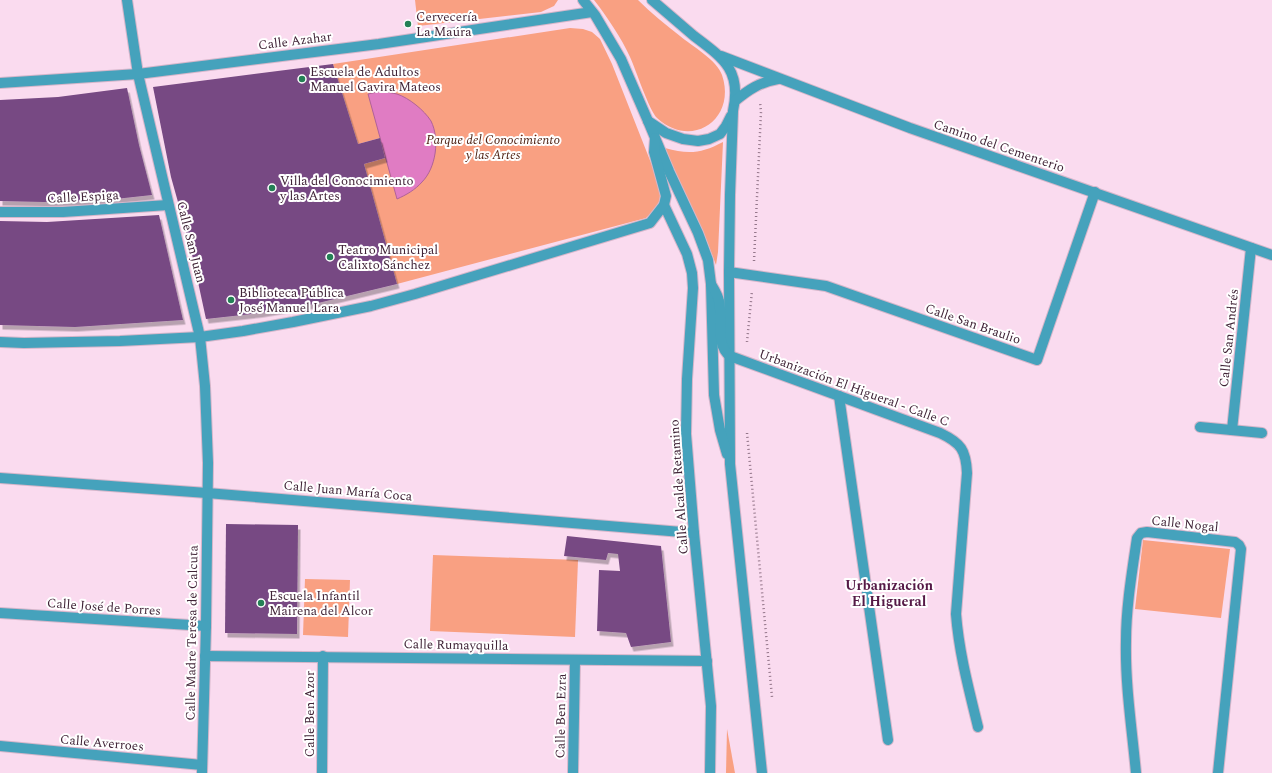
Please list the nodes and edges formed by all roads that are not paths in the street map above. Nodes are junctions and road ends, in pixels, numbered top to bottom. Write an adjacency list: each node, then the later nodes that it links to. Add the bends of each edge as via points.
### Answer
1 (127, 0): 6 (street, Calle San Juan)
2 (583, 0): 4 (street)
3 (652, 0): 5 (street)
4 (592, 12): 6 (street, Calle Azahar, via 378,44); 10 (street, via 621,59)
5 (720, 56): 7 (street, Camino del Cementerio); 9 (street, via 733,77)
6 (138, 74): 8 (street, Calle Azahar); 13 (street, Calle San Juan)
7 (780, 79): 9 (street, via 758,84 747,91); 12 (street, Camino del Cementerio, via 910,128)
8 (0, 83)
9 (734, 106): 10 (street, via 720,134 698,141 666,133); 18 (street)
10 (648, 121): 11 (street)
11 (655, 138): 14 (street, via 654,152 666,196); 19 (street, via 698,233 708,260)
12 (1095, 192): 16 (street, Camino del Cementerio); 18 (street, Calle San Braulio, via 1037,360 826,286)
13 (168, 205): 15 (street, Calle Espiga, via 63,212); 20 (street, Calle San Juan)
14 (664, 205): 20 (street, via 650,223 441,287 371,306 294,322); 30 (street, Calle Alcalde Retamino, via 688,254 692,273 686,434)
15 (0, 212)
16 (1251, 248): 17 (street, Camino del Cementerio); 25 (street, Calle San Andrés)
17 (1272, 255)
18 (729, 272): 22 (street)
19 (711, 284): 22 (street, via 720,302 723,348); 27 (street, via 714,395 720,430)
20 (200, 337): 21 (street); 29 (street, Calle San Juan, via 208,438)
21 (0, 342)
22 (730, 356): 23 (street, Urbanización El Higueral - Calle C); 27 (street)
23 (839, 396): 37 (street, Urbanización El Higueral - Calle C, via 940,433 951,439 964,452 967,473 956,614 962,660); 38 (street)
24 (1200, 427): 25 (street)
25 (1232, 430): 26 (street)
26 (1262, 433)
27 (730, 464): 44 (street)
28 (0, 478): 29 (street, Calle Juan María Coca)
29 (207, 493): 30 (street, Calle Juan María Coca); 32 (street, Calle Madre Teresa de Calcuta)
30 (694, 533): 36 (street, Calle Alcalde Retamino)
31 (0, 613): 32 (street, Calle José de Porres)
32 (206, 626): 33 (street, Calle Madre Teresa de Calcuta)
33 (205, 656): 34 (street, Calle Rumayquilla); 40 (street, Calle Madre Teresa de Calcuta)
34 (323, 656): 35 (street, Calle Rumayquilla); 41 (street, Calle Ben Azor)
35 (575, 660): 36 (street, Calle Rumayquilla); 42 (street, Calle Ben Ezra)
36 (707, 661): 43 (street, Calle Alcalde Retamino, via 711,706)
37 (978, 727)
38 (888, 740)
39 (0, 746): 40 (street, Calle Averroes)
40 (202, 769)
41 (322, 773)
42 (573, 773)
43 (710, 773)
44 (762, 773)
45 (1136, 773): 46 (street, Calle Nogal, via 1126,668 1126,641 1130,583 1137,538 1141,533 1147,532 1235,542 1241,550)
46 (1218, 773)

